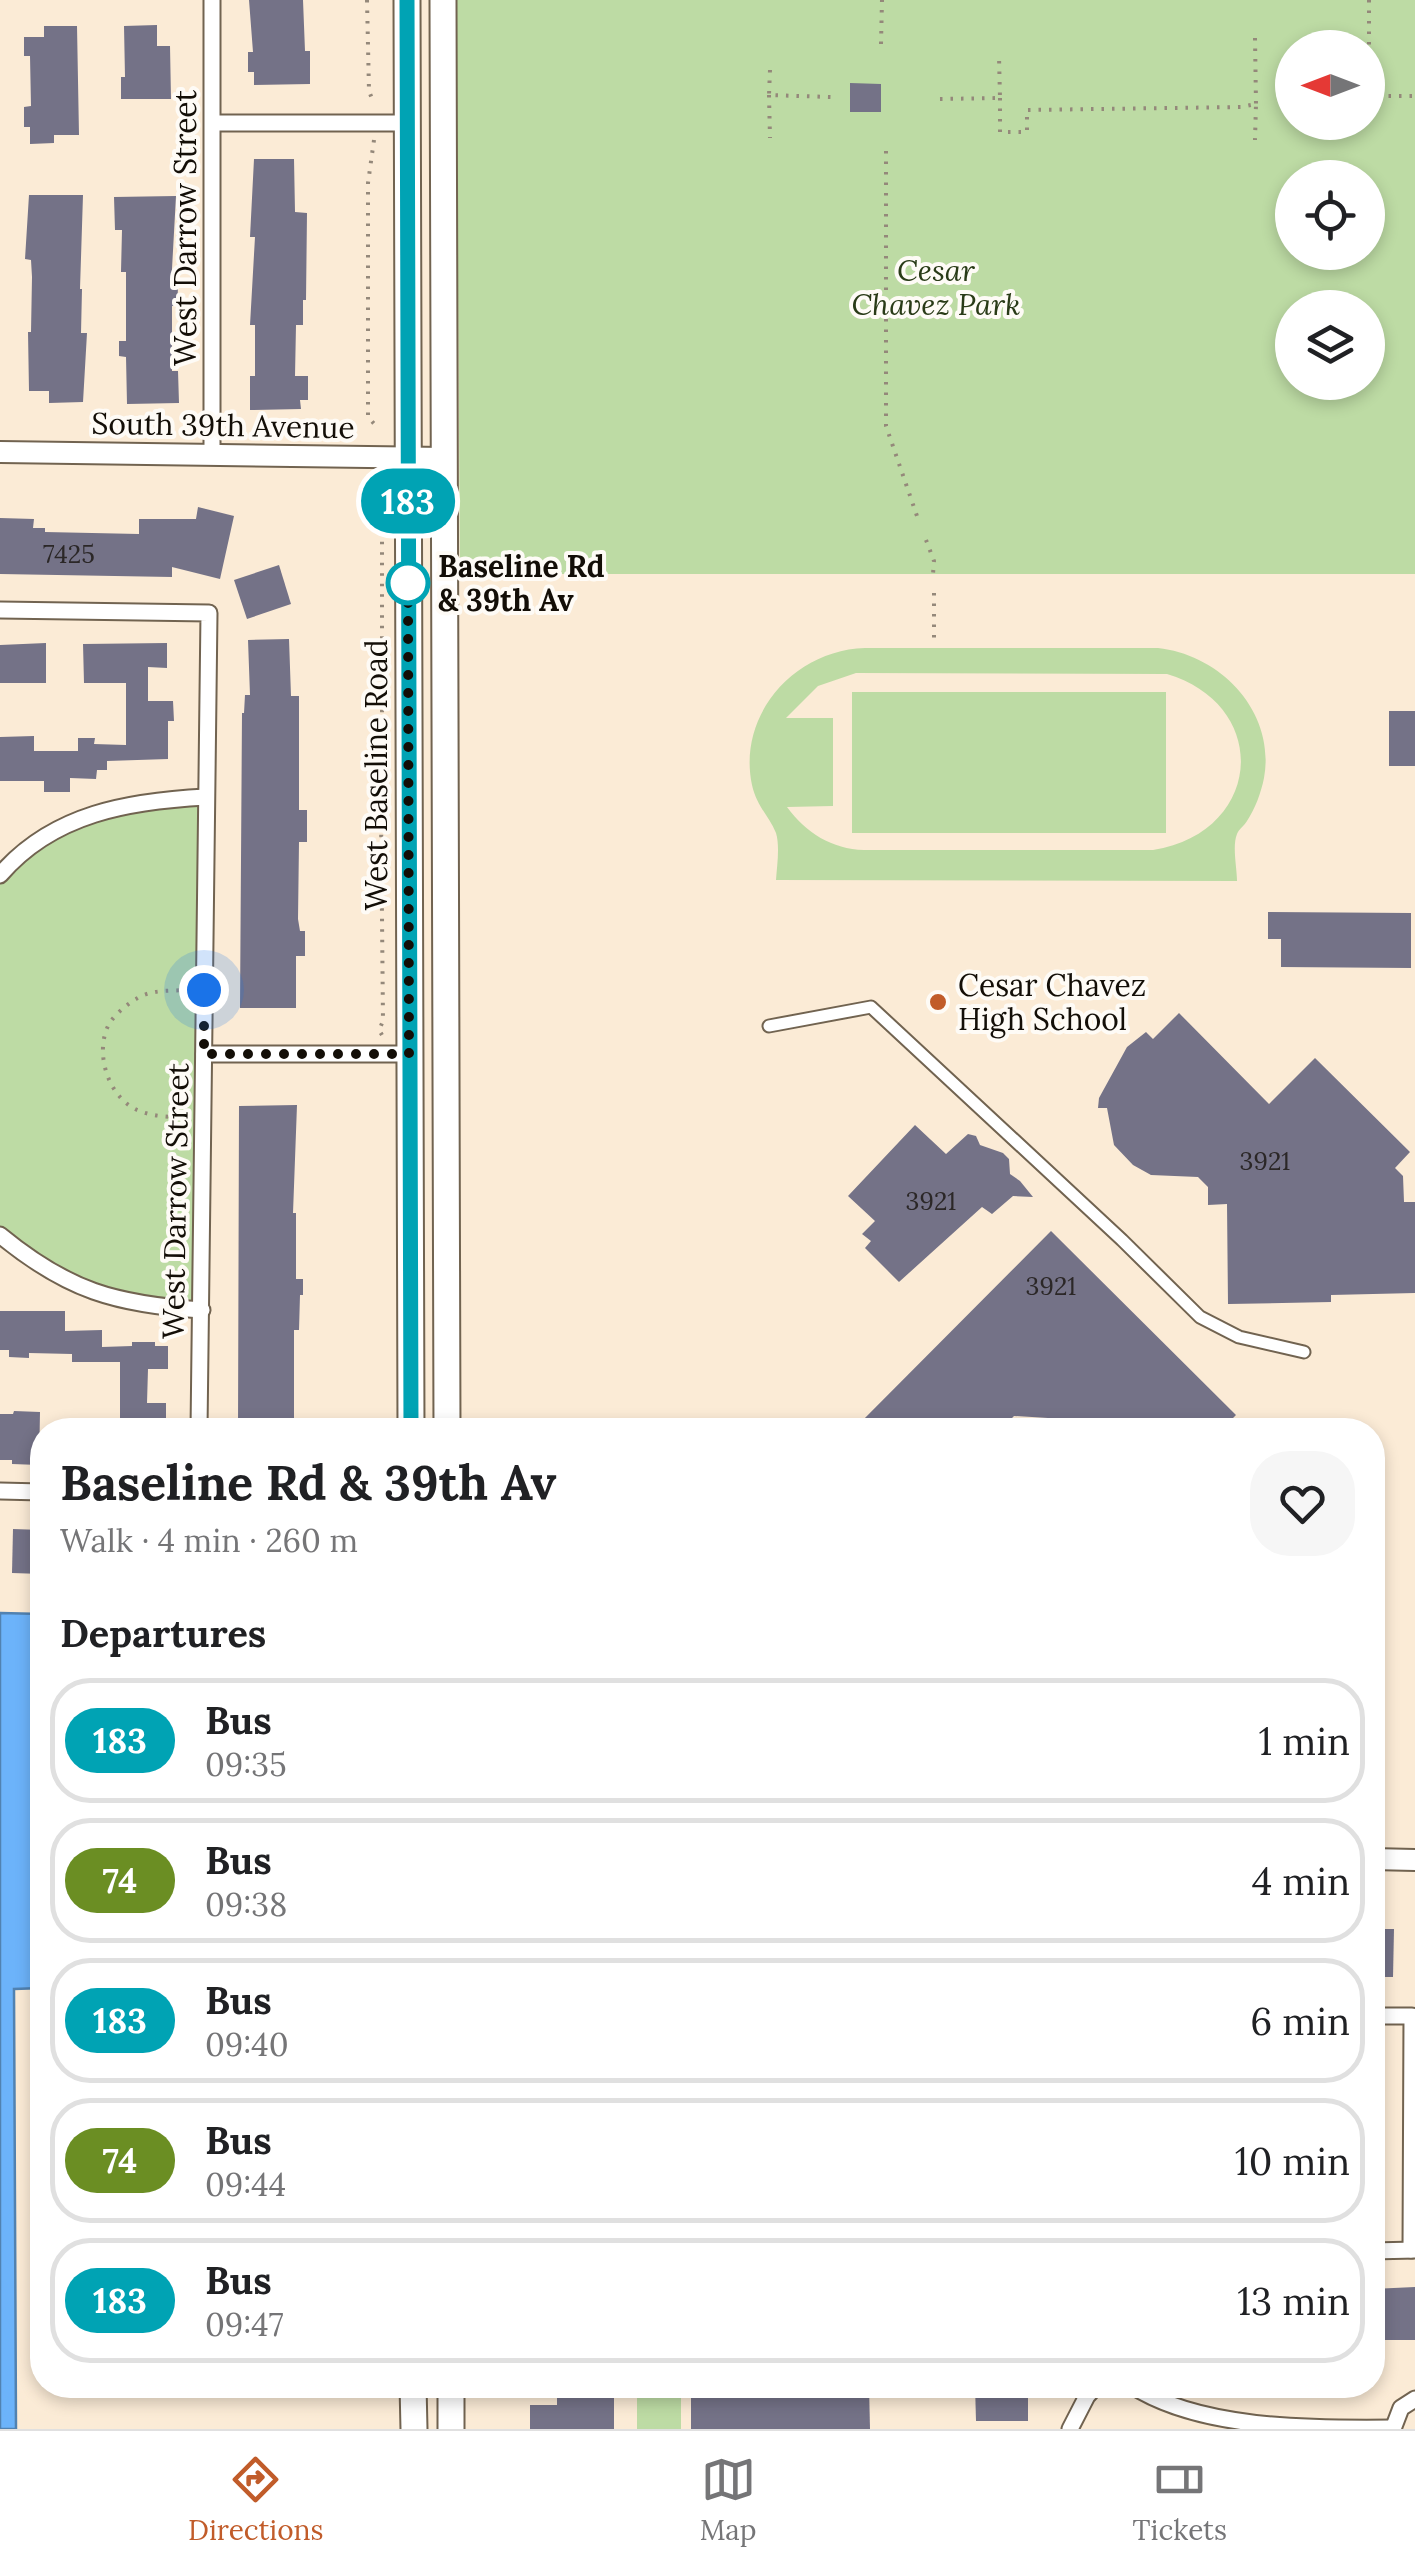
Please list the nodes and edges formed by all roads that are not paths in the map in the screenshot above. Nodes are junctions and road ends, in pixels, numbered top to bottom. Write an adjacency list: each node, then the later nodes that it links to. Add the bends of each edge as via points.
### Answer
1 (212, 0): 4 (street, West Darrow Street)
2 (407, 0): 5 (main road, West Baseline Road)
3 (443, 0): 9 (main road)
4 (214, 122): 5 (street); 7 (street, West Darrow Street)
5 (407, 122): 8 (main road, West Baseline Road)
6 (0, 452): 7 (street, South 39th Avenue)
7 (212, 456): 8 (street, South 39th Avenue)
8 (408, 458): 9 (street, South 39th Avenue); 15 (main road, West Baseline Road)
9 (444, 458): 21 (main road)
10 (0, 610): 11 (street, West Darrow Street, via 209,613)
11 (206, 796): 12 (street, via 96,812 47,835); 14 (street, West Darrow Street)
12 (0, 875)
13 (769, 1026): 18 (street, via 870,1007 1200,1317 1239,1336)
14 (204, 1054): 15 (street); 17 (street, West Darrow Street)
15 (409, 1054): 20 (main road, West Baseline Road)
16 (0, 1235): 17 (street, via 80,1288 146,1306)
17 (202, 1310): 19 (street, West Darrow Street)
18 (1304, 1352)
19 (198, 1418)
20 (411, 1418)
21 (447, 1418)
22 (0, 1492): 23 (street)
23 (30, 1492)
24 (1385, 1859): 25 (street)
25 (1415, 1860)
26 (1385, 2016): 28 (street, via 1412,2016)
27 (1385, 2250): 28 (street)
28 (1413, 2250)
29 (414, 2398): 34 (main road)
30 (450, 2398): 35 (main road)
31 (1086, 2398): 36 (street)
32 (1147, 2398): 37 (street, via 1230,2428)
33 (1415, 2399): 37 (street, via 1401,2408)
34 (414, 2429)
35 (450, 2429)
36 (1070, 2429)
37 (1393, 2429)

